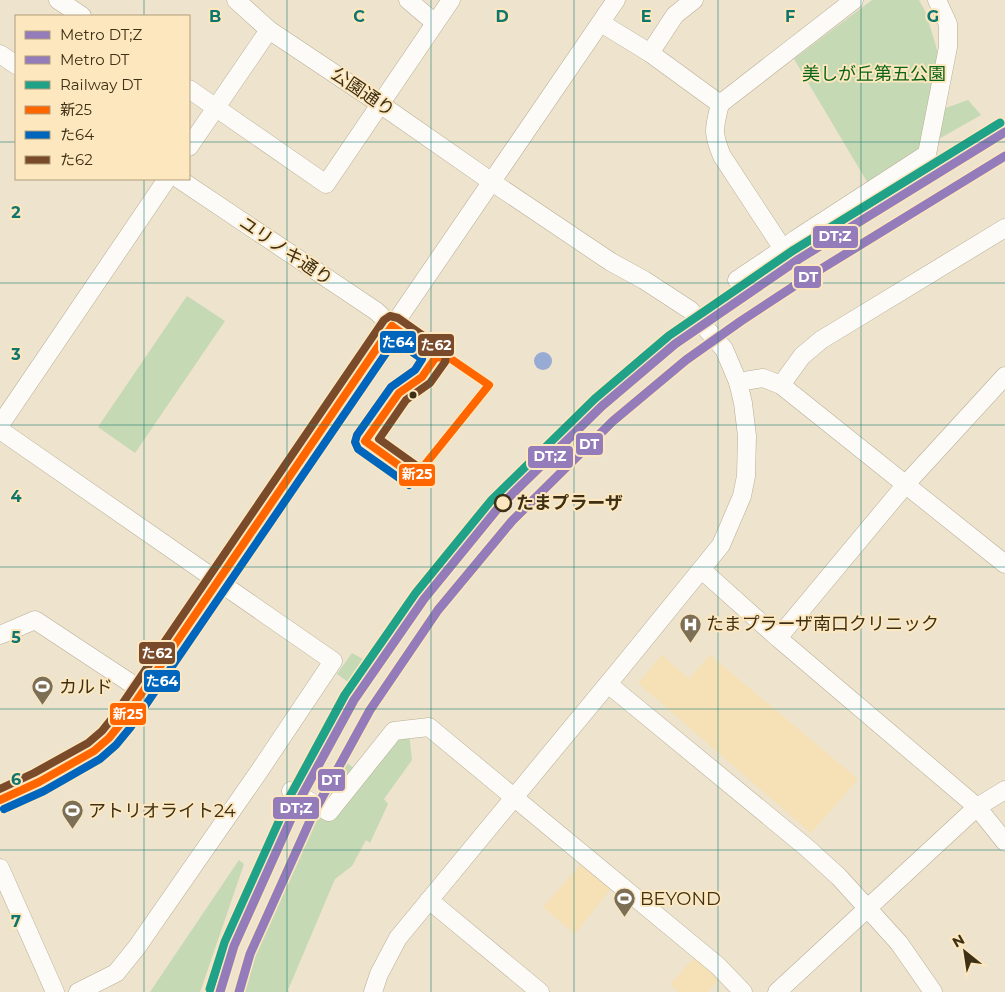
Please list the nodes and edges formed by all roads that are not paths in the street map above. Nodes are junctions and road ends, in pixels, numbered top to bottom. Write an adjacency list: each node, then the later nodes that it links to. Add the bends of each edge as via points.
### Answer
1 (58, 0): 9 (street)
2 (236, 0): 12 (street, 公園通り)
3 (408, 0): 10 (street)
4 (451, 0): 10 (street)
5 (616, 0): 11 (street)
6 (694, 0): 13 (street, via 676,15)
7 (854, 0): 18 (street)
8 (936, 0): 25 (street, via 948,24 948,47 926,154)
9 (80, 15)
10 (435, 23): 17 (street)
11 (602, 23): 13 (street); 23 (street)
12 (269, 30): 17 (street, 公園通り); 19 (street)
13 (650, 53): 18 (street)
14 (0, 54): 15 (street)
15 (15, 65)
16 (190, 90): 19 (street)
17 (380, 104): 19 (street, via 326,184); 23 (street, 公園通り)
18 (720, 104): 25 (street, via 714,129 719,149)
19 (217, 108): 20 (street)
20 (190, 146)
21 (166, 180): 31 (street)
22 (180, 180): 27 (street, ユリノキ通り, via 376,311)
23 (492, 182): 27 (street); 29 (street, 公園通り, via 611,262 690,310 724,349)
24 (1005, 228): 30 (street, via 821,340 802,356)
25 (783, 249): 26 (street)
26 (737, 280)
27 (392, 326): 36 (street)
28 (1005, 376): 33 (street)
29 (738, 382): 30 (street, via 763,378); 35 (street, 公園通り, via 747,436 746,476 742,496 721,545)
30 (781, 385): 33 (street)
31 (0, 425)
32 (0, 430): 36 (street)
33 (906, 484): 34 (street); 38 (street)
34 (1005, 564)
35 (702, 570): 38 (street); 39 (street, 公園通り)
36 (218, 581): 40 (street); 51 (street, via 334,660 137,947 116,974)
37 (0, 635): 40 (street, via 35,620)
38 (778, 638): 45 (street)
39 (608, 684): 43 (street, 公園通り); 49 (street, via 806,847)
40 (144, 692): 44 (street, via 109,738 94,751)
41 (1005, 790): 45 (street)
42 (291, 791): 43 (street, via 329,812 394,731 429,727)
43 (513, 799): 48 (street, 公園通り); 54 (street, via 718,966)
44 (0, 800)
45 (977, 807): 46 (street); 49 (street)
46 (1005, 842)
47 (0, 868): 50 (street)
48 (429, 900): 52 (street, 公園通り, via 398,938); 53 (street)
49 (868, 908): 55 (street); 56 (street, via 899,943)
50 (55, 992)
51 (78, 992)
52 (373, 992)
53 (540, 992)
54 (743, 992)
55 (778, 992)
56 (933, 992)

